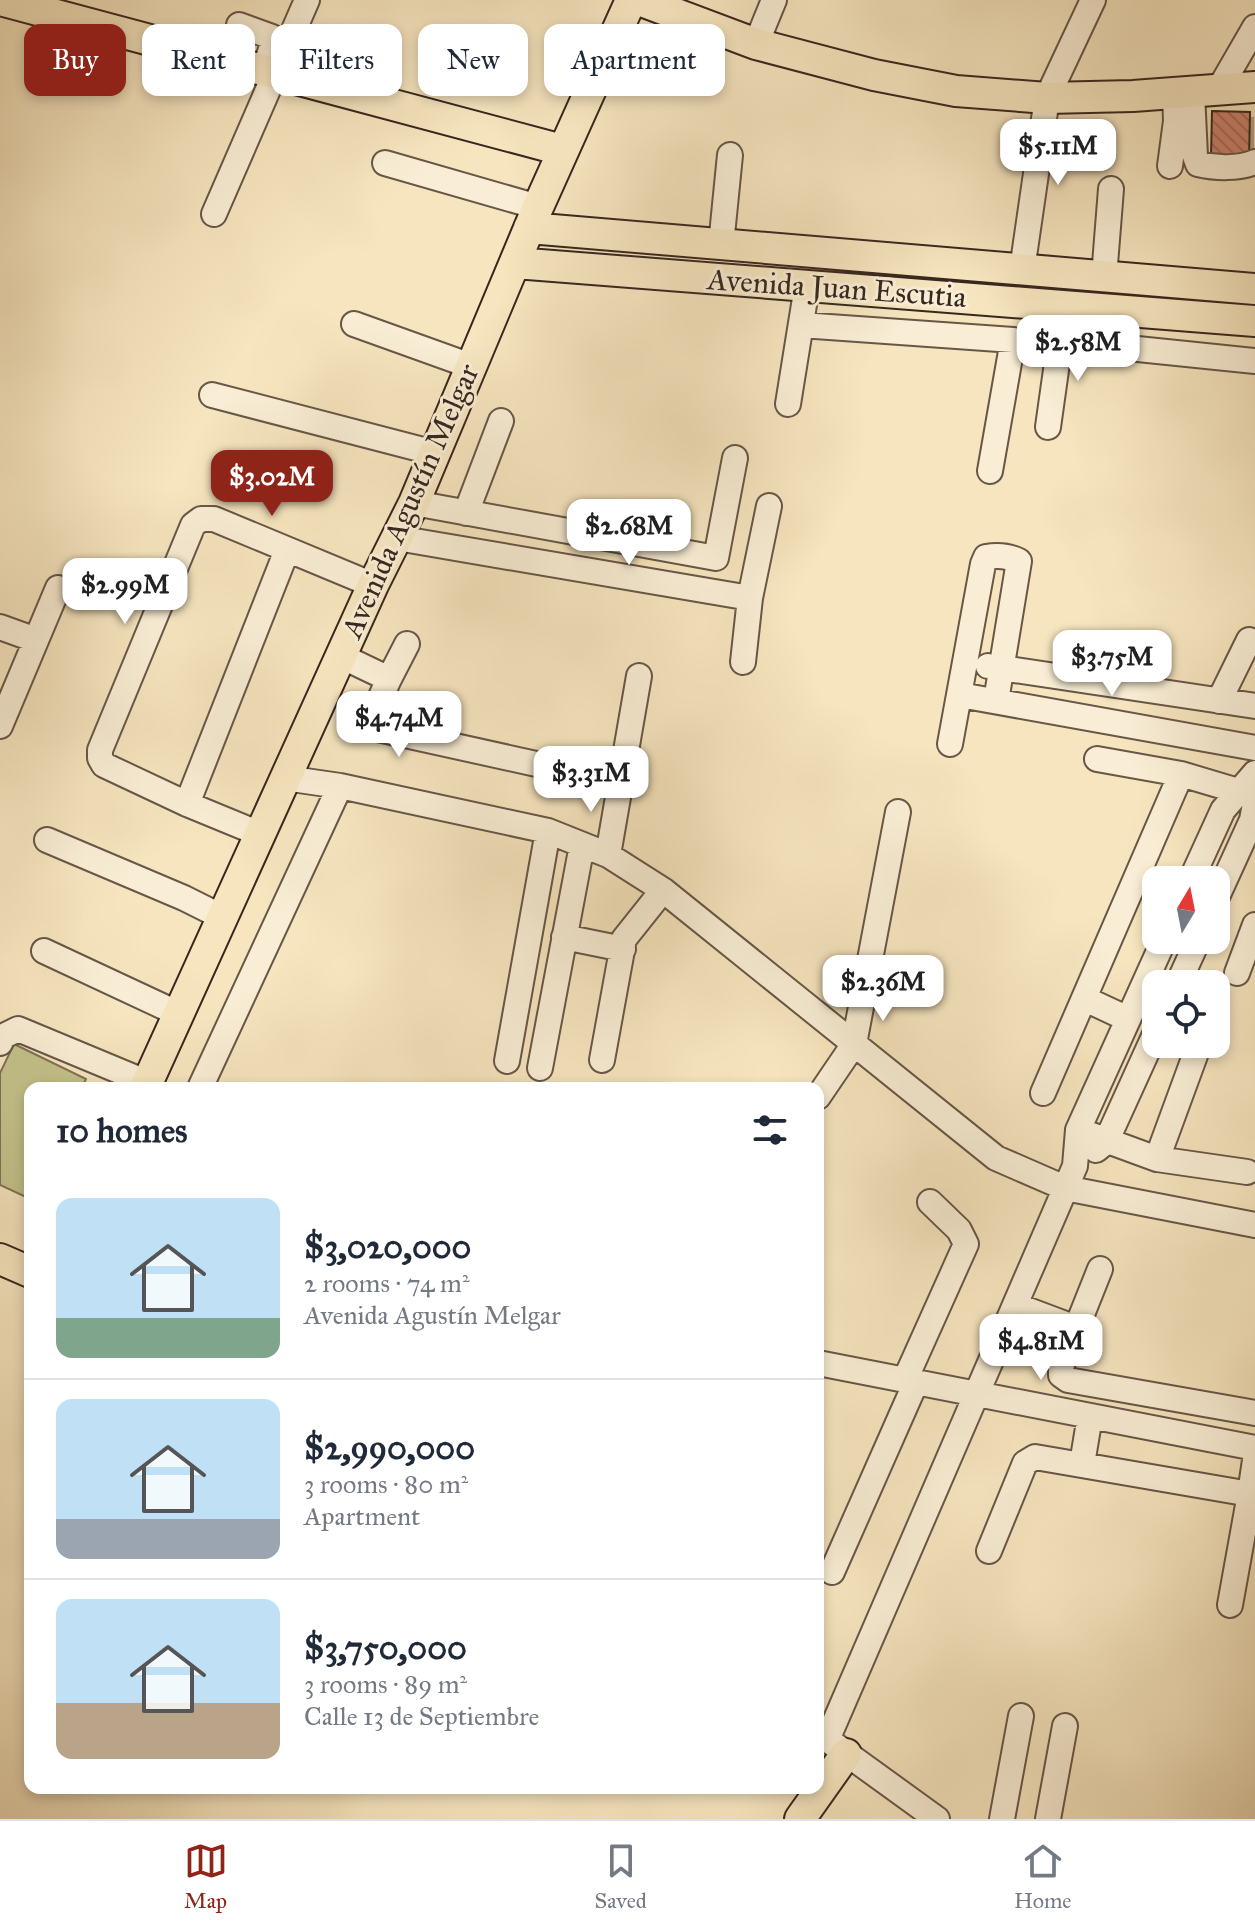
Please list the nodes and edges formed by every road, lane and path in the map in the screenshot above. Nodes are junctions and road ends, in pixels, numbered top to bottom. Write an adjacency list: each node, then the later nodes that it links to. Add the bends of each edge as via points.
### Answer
1 (307, 0): 10 (street)
2 (631, 0): 14 (main road, Avenida Agustín Melgar)
3 (639, 0): 9 (main road)
4 (774, 0): 9 (street)
5 (1093, 0): 13 (street)
6 (13, 2): 10 (main road)
7 (1255, 27): 12 (street)
8 (255, 31): 10 (street, via 272,37)
9 (756, 44): 13 (main road, via 956,91)
10 (269, 72): 14 (main road); 20 (street)
11 (1255, 87): 12 (main road)
12 (1195, 93): 13 (main road); 16 (street, via 1198,164); 18 (street, via 1176,121)
13 (1047, 98): 24 (street)
14 (562, 150): 21 (main road, Avenida Agustín Melgar)
15 (730, 155): 22 (street)
16 (1255, 162)
17 (385, 163): 21 (street)
18 (1170, 166)
19 (1111, 189): 25 (street)
20 (214, 214)
21 (533, 218): 22 (main road, Avenida Juan Escutia); 23 (main road, Avenida Agustín Melgar)
22 (721, 245): 24 (main road, Avenida Juan Escutia)
23 (515, 263): 26 (main road, Avenida Juan Escutia); 38 (main road, Avenida Agustín Melgar)
24 (1022, 270): 25 (main road, Avenida Juan Escutia)
25 (1104, 277): 27 (main road, Avenida Juan Escutia)
26 (807, 286): 28 (main road, Avenida Juan Escutia); 33 (street)
27 (1255, 289)
28 (910, 294): 29 (main road, Avenida Juan Escutia); 34 (street)
29 (1019, 303): 30 (main road, Avenida Juan Escutia); 35 (street)
30 (1065, 306): 31 (main road, Avenida Juan Escutia); 36 (street)
31 (1252, 321): 37 (street)
32 (354, 324): 38 (street)
33 (801, 325): 34 (street); 40 (street)
34 (905, 331): 35 (street)
35 (1013, 340): 45 (street)
36 (1060, 341): 37 (street); 42 (street)
37 (1250, 361)
38 (471, 366): 43 (main road, Avenida Agustín Melgar)
39 (212, 395): 43 (street)
40 (788, 404)
41 (501, 421): 48 (street)
42 (1048, 427)
43 (435, 453): 46 (main road, Avenida Agustín Melgar)
44 (735, 458): 51 (street)
45 (990, 471)
46 (414, 503): 48 (street); 49 (main road, Avenida Agustín Melgar)
47 (769, 506): 55 (street)
48 (466, 513): 51 (street)
49 (397, 538): 52 (main road, Avenida Agustín Melgar); 54 (street)
50 (287, 550): 52 (street); 79 (street); 79 (street, via 214,519 193,525 100,750 104,765)
51 (716, 558): 54 (street)
52 (373, 585): 60 (main road, Avenida Agustín Melgar)
53 (58, 588): 57 (street)
54 (710, 591): 55 (street)
55 (750, 598): 61 (street)
56 (0, 627): 57 (street)
57 (36, 640): 70 (street)
58 (1249, 640): 68 (street)
59 (407, 644): 65 (street)
60 (341, 656): 65 (street); 76 (main road, Avenida Agustín Melgar)
61 (743, 662)
62 (966, 663): 63 (street); 63 (street, via 983,564 986,557 1011,557 1019,561); 66 (street)
63 (1001, 668): 67 (street); 68 (street)
64 (639, 676): 77 (street)
65 (389, 679): 77 (street, via 374,712 378,729)
66 (960, 695): 67 (street); 71 (street)
67 (996, 701): 72 (street)
68 (1219, 701): 69 (street)
69 (1255, 706)
70 (0, 726)
71 (950, 744)
72 (1255, 748)
73 (1097, 759): 75 (street)
74 (1255, 773): 80 (street)
75 (1181, 774): 80 (street); 97 (street)
76 (285, 778): 78 (street); 83 (main road, Avenida Agustín Melgar)
77 (622, 783): 86 (street)
78 (340, 786): 82 (street); 109 (street)
79 (187, 804): 83 (street)
80 (1251, 806): 87 (street, via 1223,810); 88 (street)
81 (898, 812): 101 (street)
82 (548, 831): 85 (street); 105 (street)
83 (260, 834): 90 (main road, Avenida Agustín Melgar)
84 (47, 840): 90 (street)
85 (582, 845): 86 (street); 92 (street)
86 (608, 855): 89 (street)
87 (1197, 866)
88 (1228, 866)
89 (663, 890): 93 (street, via 624,939); 101 (street)
90 (222, 917): 98 (main road, Avenida Agustín Melgar)
91 (1255, 925): 96 (street)
92 (564, 937): 93 (street); 106 (street)
93 (623, 949): 104 (street)
94 (44, 951): 98 (street)
95 (1158, 954): 99 (street)
96 (1237, 973)
97 (1085, 999): 99 (street); 111 (street)
98 (179, 1014): 108 (main road, Avenida Agustín Melgar)
99 (1128, 1019): 112 (street)
100 (0, 1043): 107 (street, via 18,1029 33,1033)
101 (854, 1044): 110 (street); 116 (street, via 996,1158)
102 (1144, 1058): 113 (street)
103 (1194, 1058): 114 (street)
104 (602, 1060)
105 (507, 1061)
106 (540, 1068)
107 (139, 1082)
108 (147, 1082)
109 (203, 1082)
110 (824, 1088)
111 (1043, 1093)
112 (1078, 1130): 113 (street); 116 (street)
113 (1106, 1142): 114 (street); 116 (street)
114 (1157, 1159): 115 (street)
115 (1247, 1172)
116 (1070, 1177): 118 (street); 122 (street)
117 (930, 1202): 125 (street, via 966,1244)
118 (1255, 1225)
119 (0, 1259): 120 (main road)
120 (24, 1269)
121 (1100, 1269): 123 (street)
122 (1015, 1305): 123 (street); 126 (street)
123 (1076, 1328): 127 (street, via 1061,1367 1064,1378)
124 (824, 1364): 125 (street)
125 (910, 1381): 126 (street); 134 (street)
126 (977, 1394): 128 (street); 138 (street)
127 (1255, 1413)
128 (1090, 1416): 129 (street); 131 (street)
129 (1255, 1448)
130 (1255, 1460): 132 (street)
131 (1082, 1464): 132 (street); 133 (street, via 1035,1457 1025,1463)
132 (1250, 1494): 135 (street)
133 (989, 1551)
134 (832, 1572)
135 (1230, 1605)
136 (1021, 1716): 144 (street)
137 (1065, 1726): 145 (street)
138 (838, 1748): 139 (main road); 142 (main road); 143 (street)
139 (824, 1774)
140 (813, 1794): 141 (main road)
141 (800, 1819)
142 (824, 1819)
143 (937, 1819)
144 (1002, 1819)
145 (1048, 1819)

